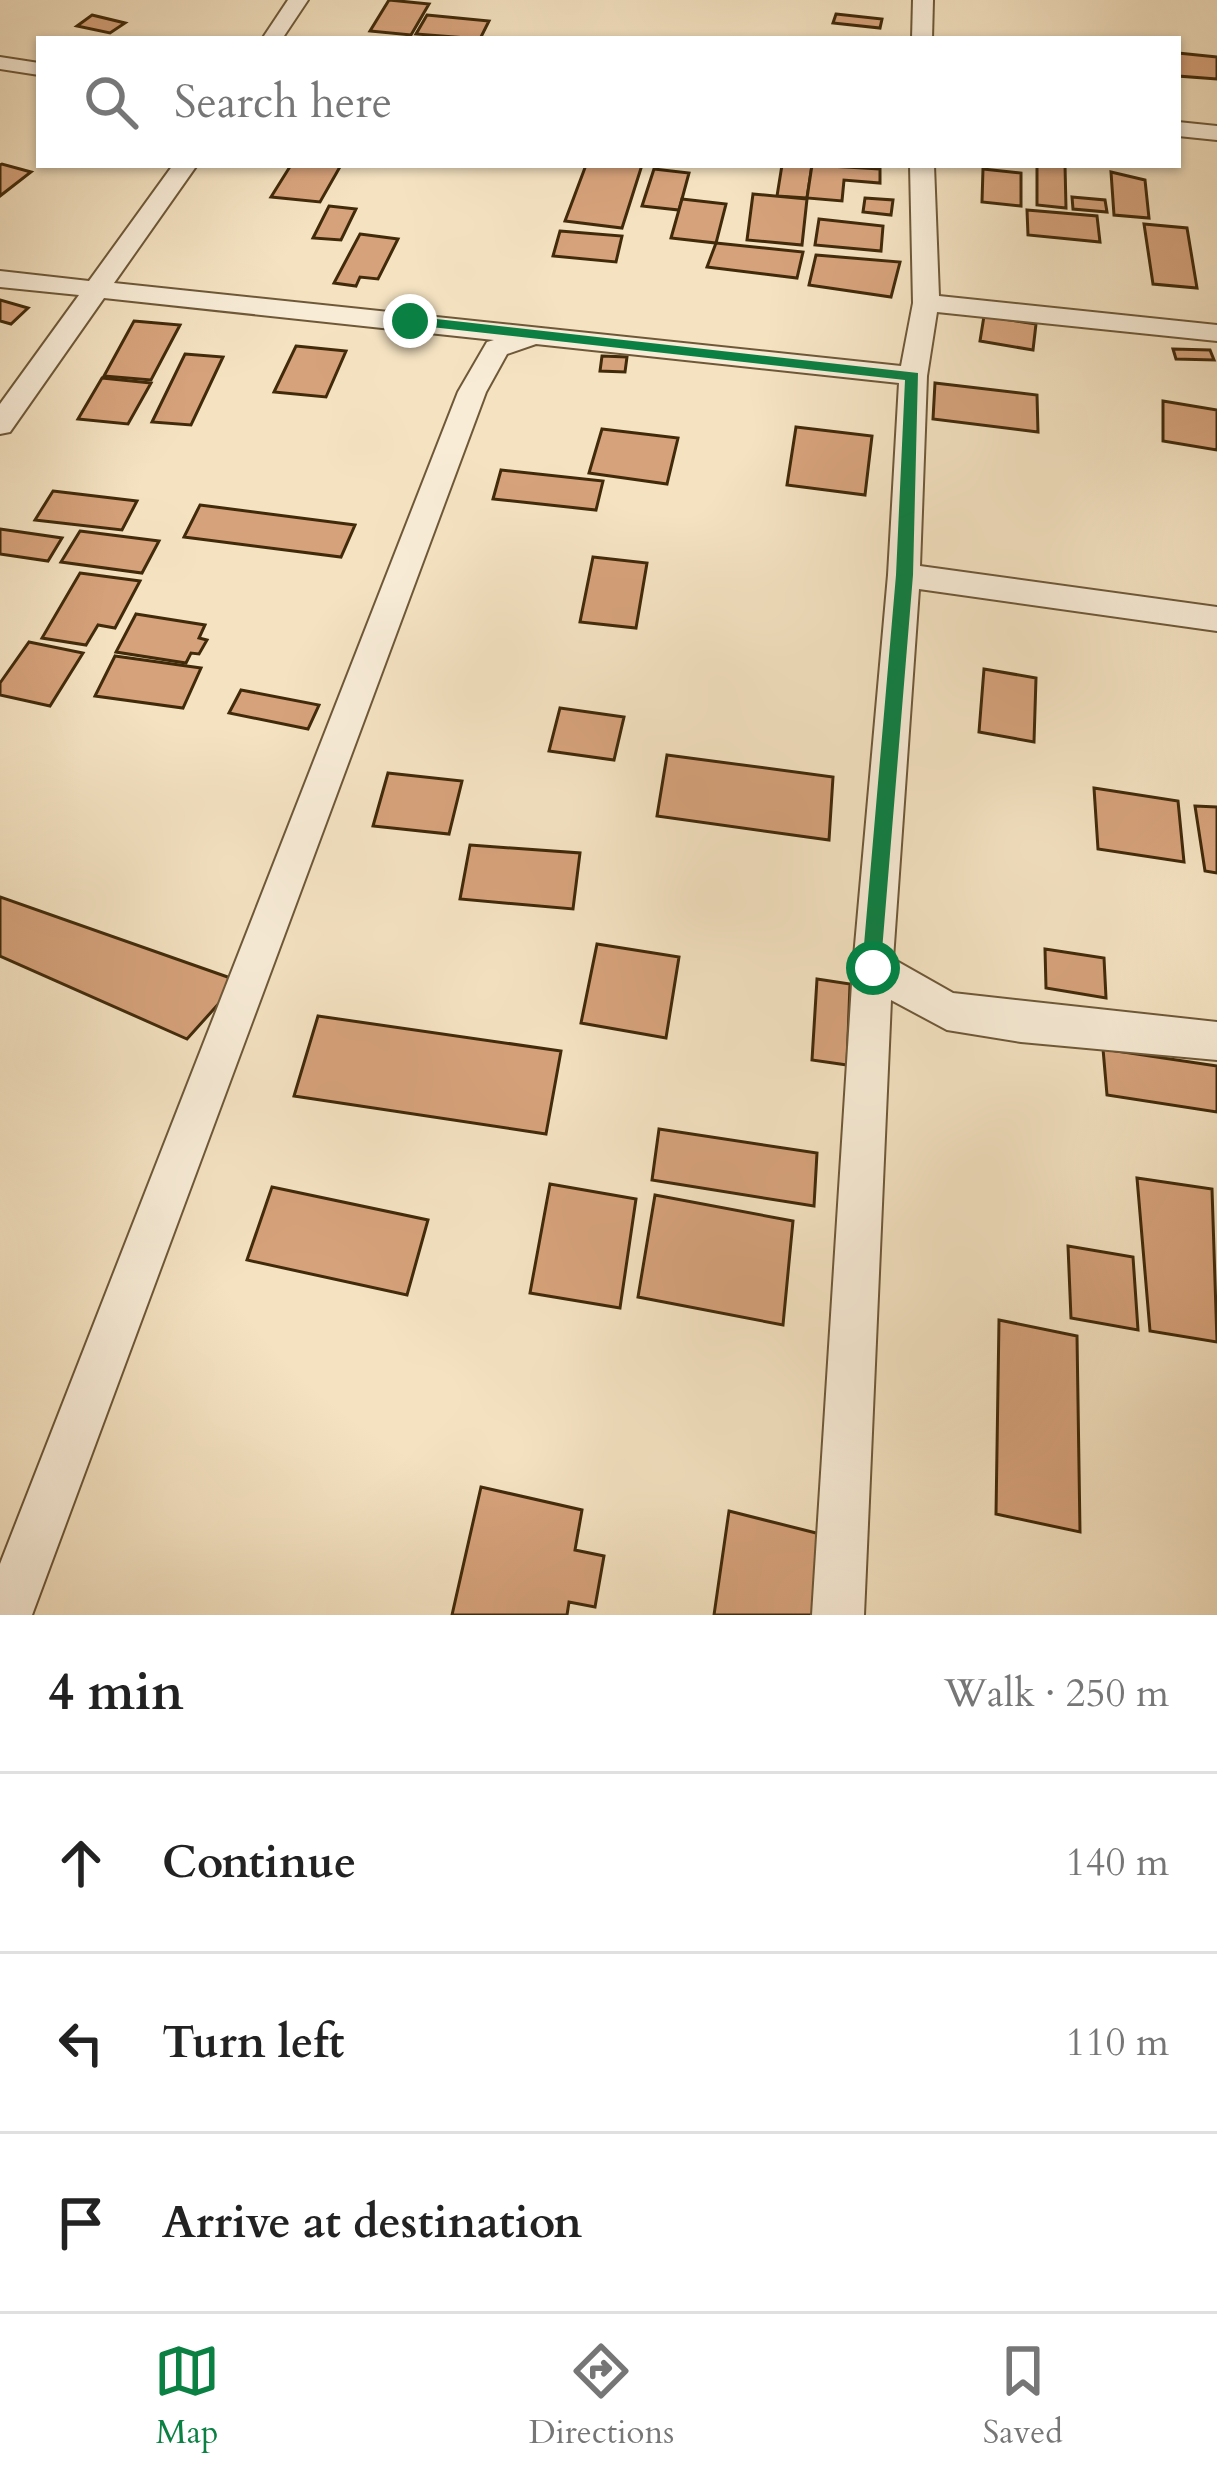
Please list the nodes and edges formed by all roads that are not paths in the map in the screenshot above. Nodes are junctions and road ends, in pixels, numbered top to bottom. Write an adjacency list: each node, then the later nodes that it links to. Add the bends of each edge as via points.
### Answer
1 (298, 0): 4 (street)
2 (902, 0): 3 (street)
3 (923, 0): 5 (street)
4 (274, 36)
5 (922, 36)
6 (0, 63): 7 (street)
7 (36, 69)
8 (1181, 129): 9 (street)
9 (1217, 133)
10 (183, 168): 13 (street)
11 (922, 168): 14 (street)
12 (0, 279): 13 (street)
13 (98, 288): 16 (street); 18 (street)
14 (926, 303): 15 (street); 17 (street)
15 (1217, 333)
16 (541, 334): 17 (street); 23 (street, via 496,348 472,392)
17 (913, 376): 19 (street)
18 (0, 425)
19 (904, 575): 20 (street); 21 (street)
20 (1217, 619)
21 (873, 968): 22 (street, via 947,1010); 24 (street)
22 (1217, 1041)
23 (6, 1615)
24 (838, 1615)

